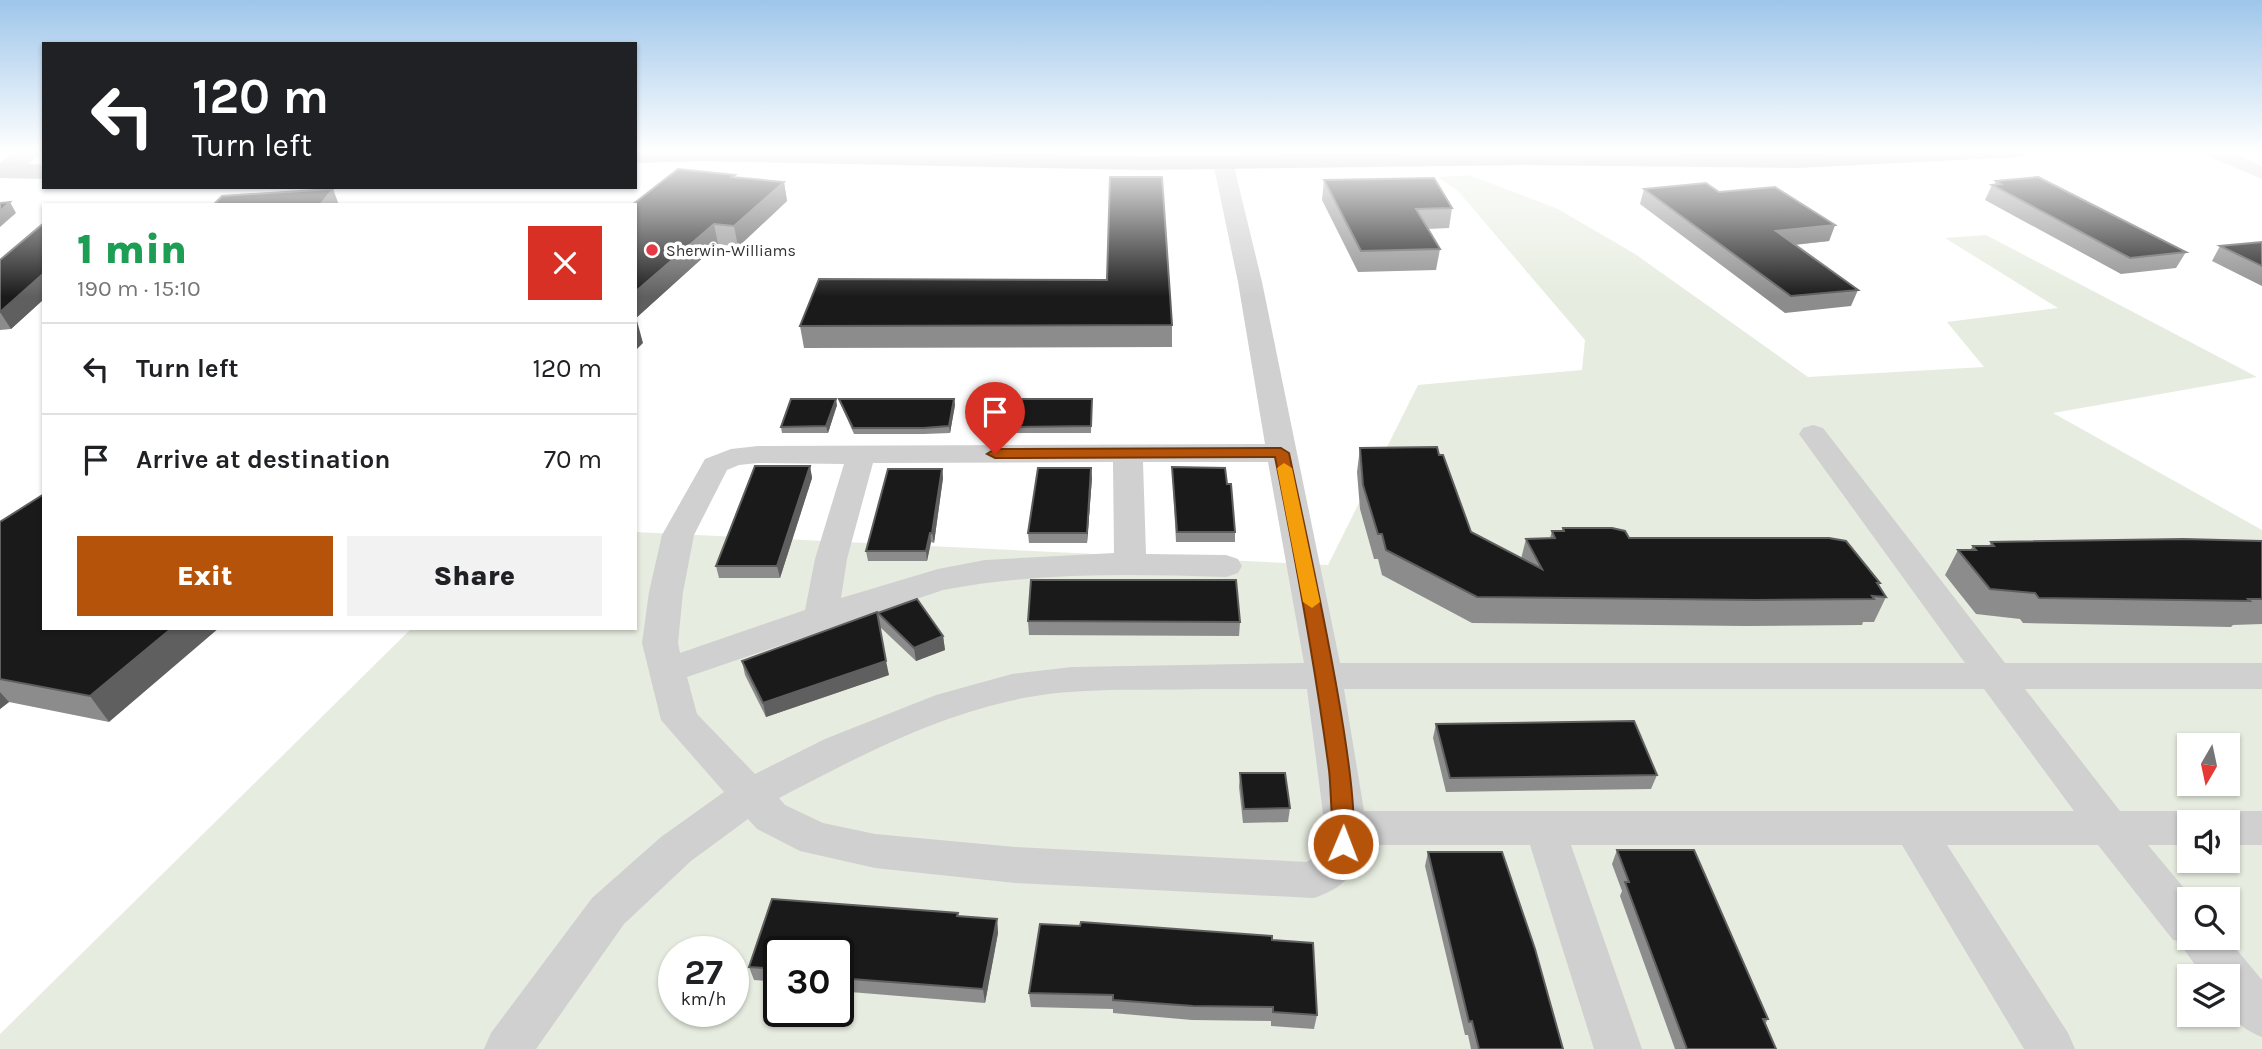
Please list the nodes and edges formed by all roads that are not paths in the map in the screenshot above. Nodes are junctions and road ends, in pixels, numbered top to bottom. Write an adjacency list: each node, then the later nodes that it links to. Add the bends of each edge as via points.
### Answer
1 (1231, 199): 4 (street)
2 (1813, 434): 10 (street)
3 (1128, 453): 4 (street); 5 (street); 6 (street)
4 (1281, 453): 12 (street)
5 (861, 454): 8 (street, via 831,559); 9 (street, via 739,455 715,465 678,535 660,643)
6 (1130, 564): 7 (street); 8 (street, via 985,571 938,580)
7 (1226, 566)
8 (821, 617): 9 (street)
9 (666, 671): 13 (street, via 680,720)
10 (1994, 675): 11 (street); 12 (street); 17 (street)
11 (2262, 676)
12 (1324, 677): 13 (street, via 1072,680 1012,687 949,705 839,749); 14 (street)
13 (750, 795): 14 (street, via 771,817 815,839 875,851 1016,865 1314,880 1335,865); 24 (street, via 676,849 608,911)
14 (1345, 828): 15 (street)
15 (1545, 828): 16 (street); 25 (street)
16 (1914, 828): 17 (street); 26 (street)
17 (2109, 828): 18 (street); 21 (street)
18 (2177, 828)
19 (2240, 828): 20 (street)
20 (2262, 828)
21 (2177, 911)
22 (2209, 950): 23 (street)
23 (2262, 1015)
24 (508, 1049)
25 (1618, 1049)
26 (2051, 1049)

